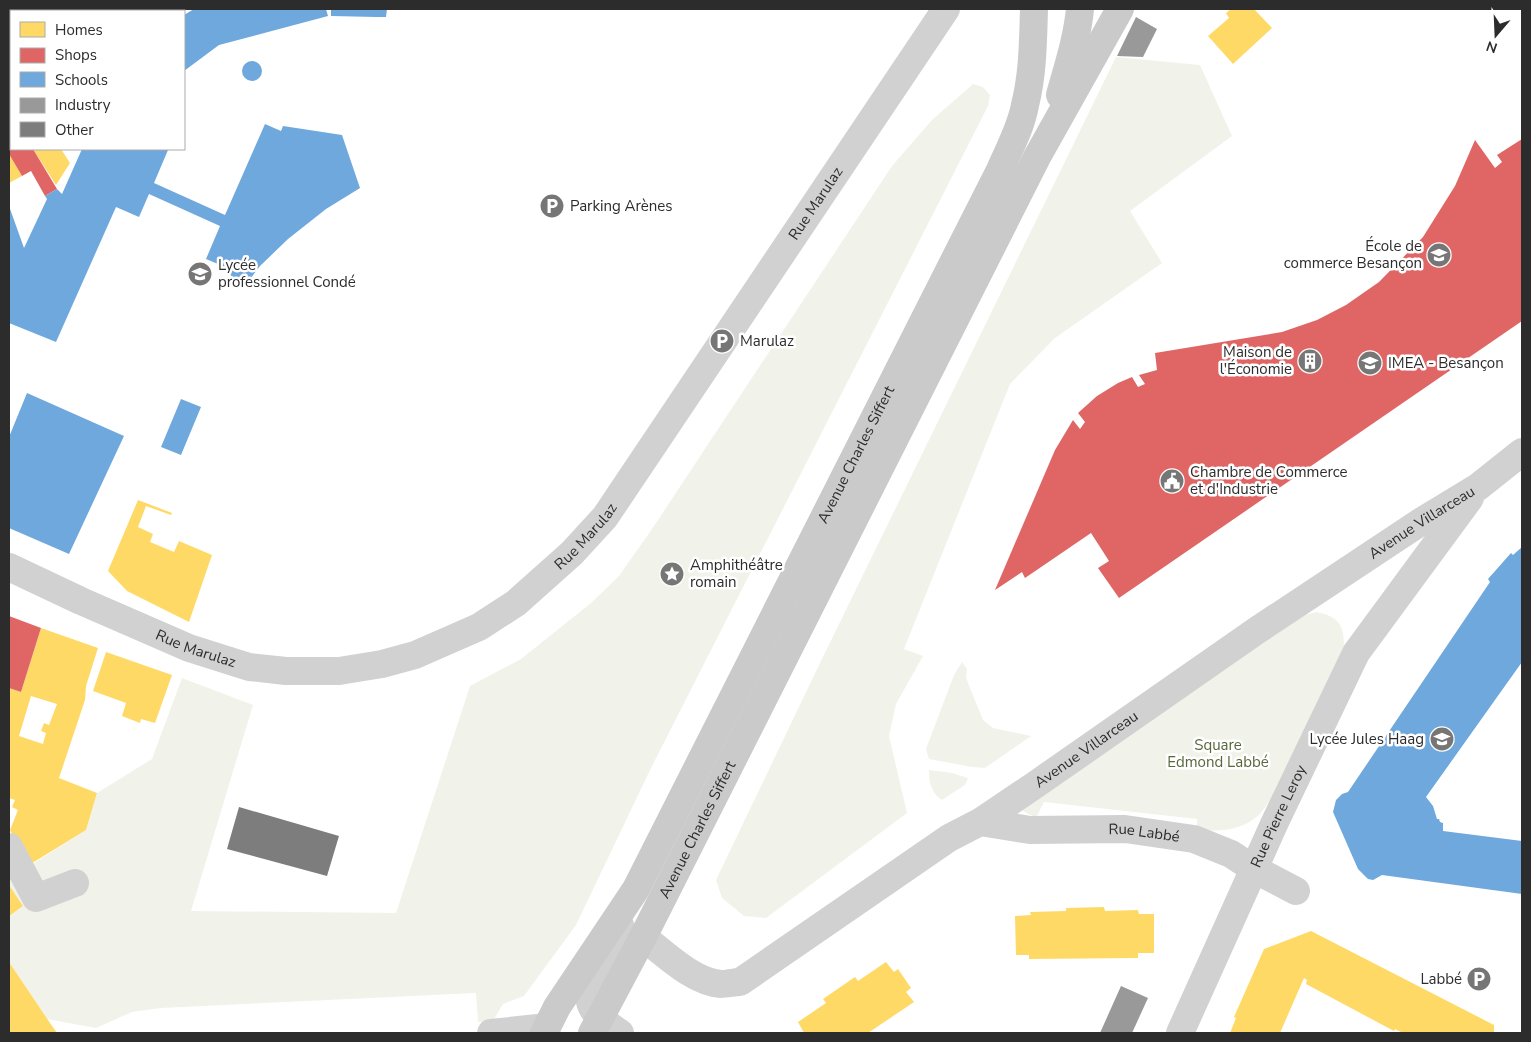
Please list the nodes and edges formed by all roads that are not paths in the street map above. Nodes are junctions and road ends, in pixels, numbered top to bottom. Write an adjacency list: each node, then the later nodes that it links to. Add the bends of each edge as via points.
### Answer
1 (946, 9): 8 (street, Rue Marulaz, via 605,517 572,553 516,603 479,627 415,655 382,664 339,671 249,667 189,648)
2 (1034, 9): 13 (main road, Avenue Charles Siffert, via 1033,60 1025,106 1000,170)
3 (1080, 9): 5 (main road, Avenue Charles Siffert, via 1070,62)
4 (1120, 9): 5 (main road, Avenue Charles Siffert)
5 (1037, 158): 15 (main road, Avenue Charles Siffert)
6 (1522, 452): 7 (street, Avenue Villarceau)
7 (1478, 487): 9 (street, Avenue Villarceau, via 1256,631); 11 (street, Rue Pierre Leroy, via 1356,653)
8 (9, 567)
9 (980, 822): 11 (street, Rue Labbé, via 1030,830 1125,829 1194,839 1231,854); 15 (street, Avenue Villarceau, via 949,838 740,982 720,984 703,979)
10 (9, 847): 12 (street, via 36,898)
11 (1254, 869): 14 (street, Rue Labbé); 19 (street, Rue Pierre Leroy)
12 (74, 883)
13 (636, 889): 16 (street, Avenue Charles Siffert, via 589,996); 17 (main road, Avenue Charles Siffert)
14 (1296, 891)
15 (644, 936): 16 (main road, Avenue Charles Siffert)
16 (604, 1028)
17 (545, 1030): 18 (street)
18 (491, 1033)
19 (1180, 1033)

